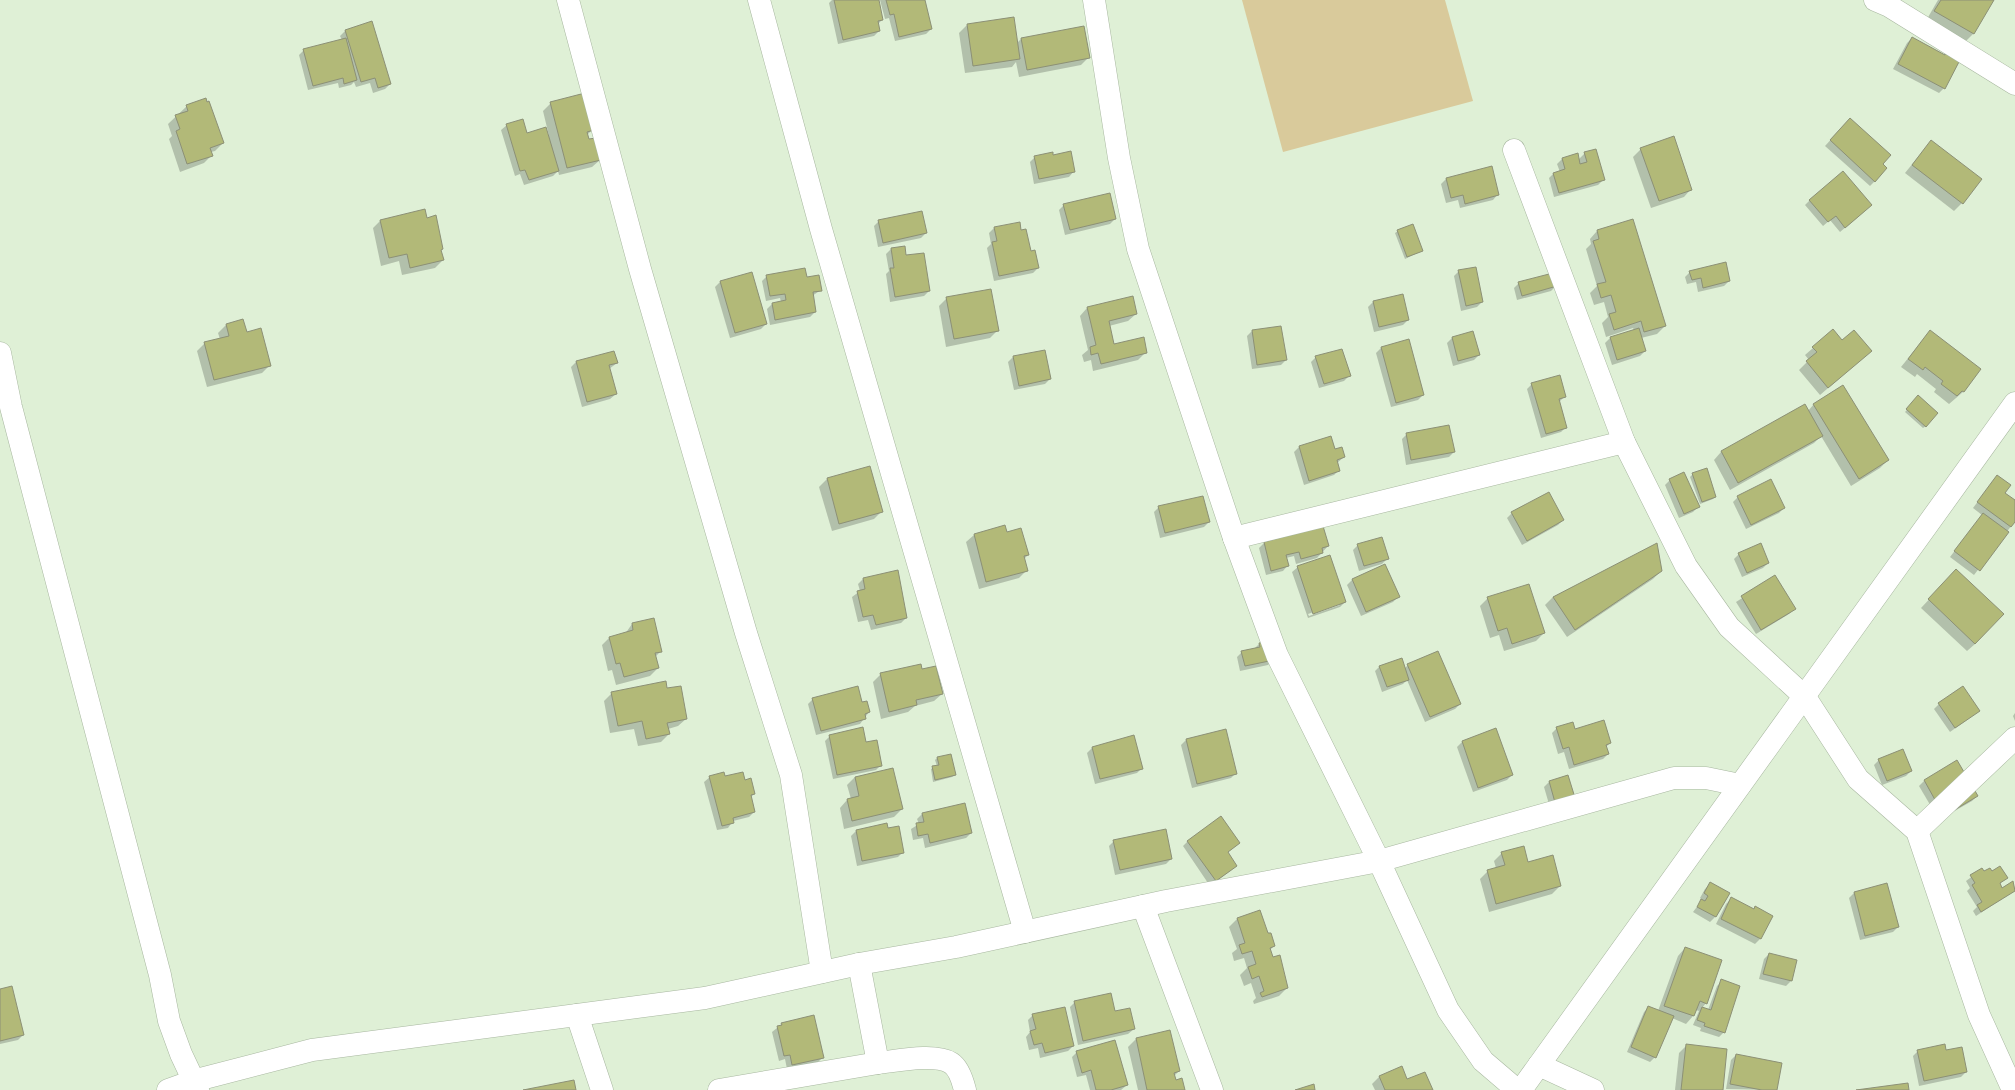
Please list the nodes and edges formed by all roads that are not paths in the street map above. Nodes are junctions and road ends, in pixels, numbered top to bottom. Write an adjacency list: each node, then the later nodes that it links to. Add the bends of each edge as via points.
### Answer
1 (568, 0): 19 (street, via 640,269 746,633 791,775)
2 (759, 0): 17 (street, via 821,229)
3 (1094, 0): 10 (street, via 1119,158 1138,249)
4 (1875, 0): 5 (street, via 1889,6)
5 (2015, 84)
6 (1514, 150): 9 (street)
7 (0, 353): 23 (street, via 11,407 160,975 168,1021)
8 (2015, 403): 11 (street)
9 (1624, 442): 10 (street); 11 (street, via 1686,566 1729,627)
10 (1234, 538): 15 (street, via 1277,655)
11 (1805, 697): 13 (street); 14 (street, via 1858,779)
12 (2015, 738): 14 (street)
13 (1740, 784): 15 (street, via 1706,778 1674,778); 22 (street)
14 (1917, 831): 32 (street, via 1979,1015)
15 (1379, 861): 16 (street); 29 (street, via 1448,1010 1482,1061)
16 (1143, 906): 17 (street); 28 (street)
17 (1025, 932): 18 (street)
18 (859, 964): 19 (street); 21 (street)
19 (822, 972): 20 (street, via 705,998)
20 (577, 1015): 23 (street, via 312,1050); 25 (street)
21 (878, 1063): 26 (street); 27 (street, via 928,1058 952,1063 961,1076)
22 (1539, 1065): 30 (street); 31 (street)
23 (196, 1085): 24 (street)
24 (168, 1090)
25 (602, 1090)
26 (719, 1090)
27 (966, 1090)
28 (1212, 1090)
29 (1517, 1090)
30 (1521, 1090)
31 (1593, 1090)
32 (2013, 1090)

